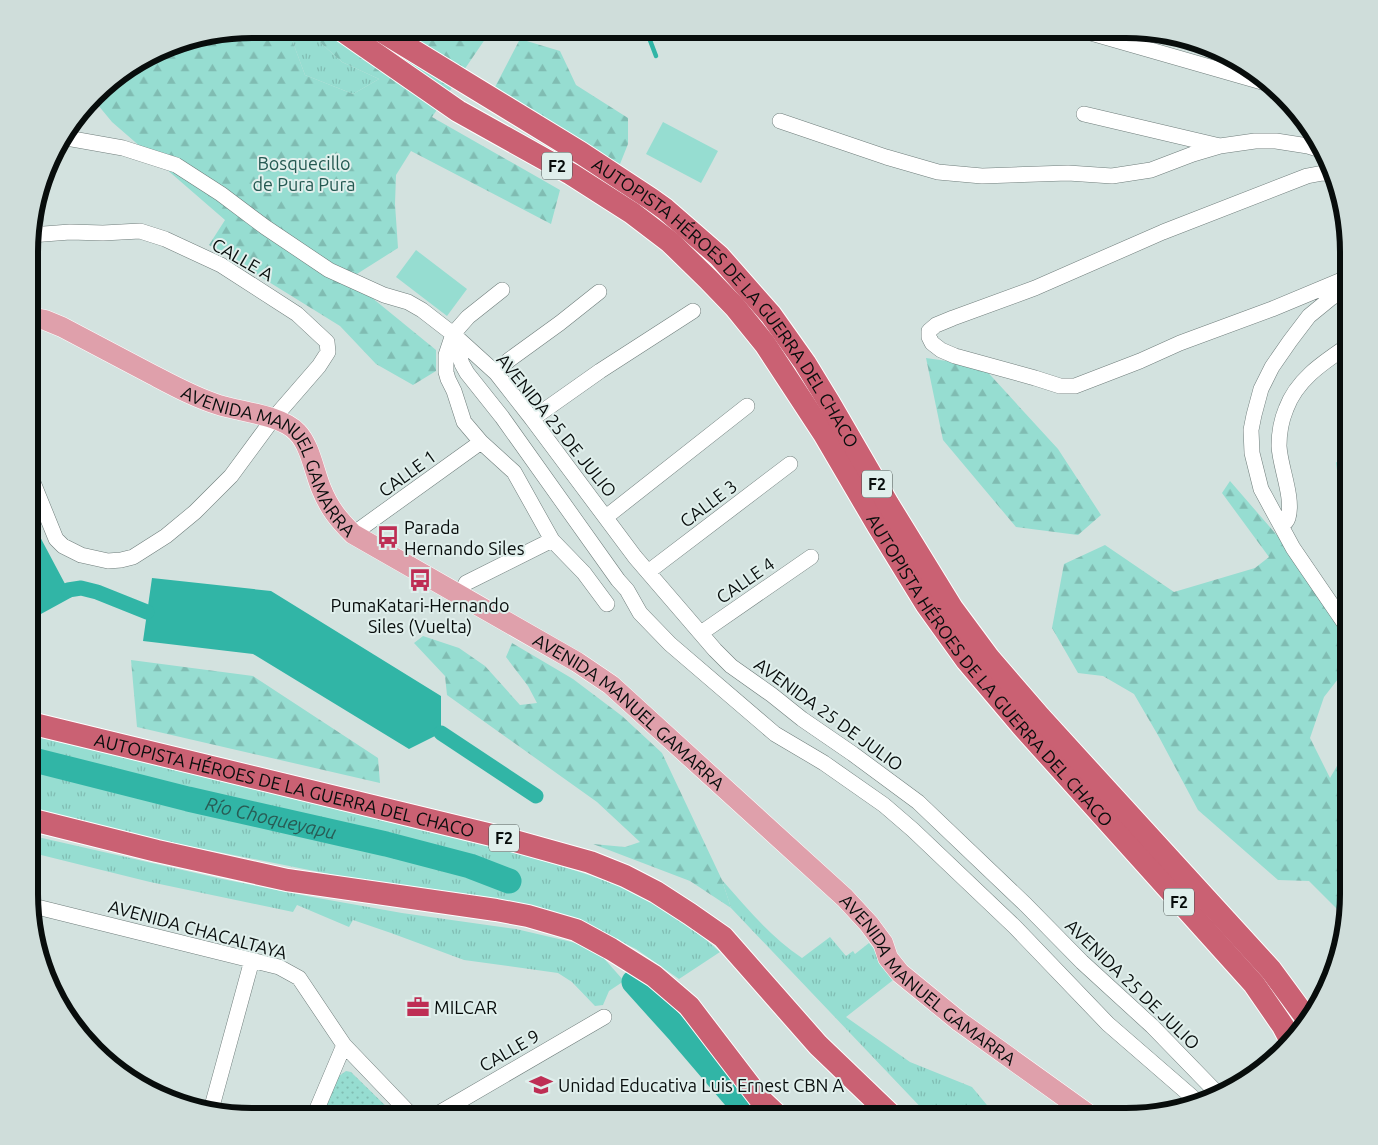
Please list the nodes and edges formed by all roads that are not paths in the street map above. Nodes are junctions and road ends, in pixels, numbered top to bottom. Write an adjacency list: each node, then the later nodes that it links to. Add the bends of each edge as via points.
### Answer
1 (353, 38): 43 (highway, AUTOPISTA HÉROES DE LA GUERRA DEL CHACO / F2, via 458,111 571,174 632,213 670,242 735,308 765,344 824,434 926,604 967,661 1254,984)
2 (393, 38): 41 (highway, AUTOPISTA HÉROES DE LA GUERRA DEL CHACO / F2, via 581,153 664,209 719,256 771,316 805,363 952,608 989,658 1271,970)
3 (1113, 38): 4 (street)
4 (1238, 69)
5 (1084, 114): 8 (street)
6 (780, 121): 8 (street, via 938,172 982,176 1068,173 1112,176 1151,170)
7 (69, 139): 18 (street, AVENIDA 25 DE JULIO, via 123,148 176,165 329,270 384,295 408,302)
8 (1220, 146): 9 (street, via 1276,141)
9 (1313, 148)
10 (1325, 173): 12 (street, via 1307,176 1163,232 1036,288 936,325 929,331 929,337 941,350 955,356 1060,386 1075,386)
11 (38, 234): 23 (street, CALLE A, via 140,231 221,265 297,314 327,342 328,352)
12 (1340, 280)
13 (502, 290): 18 (street, via 468,317)
14 (600, 292): 20 (street)
15 (1340, 293): 28 (street, via 1309,316 1290,341 1268,374 1254,415 1252,453 1261,489)
16 (693, 311): 22 (street)
17 (38, 319): 23 (main road, AVENIDA MANUEL GAMARRA, via 62,327 192,395)
18 (453, 334): 20 (street, AVENIDA 25 DE JULIO); 24 (street, via 446,355 446,372 464,422); 46 (street, via 467,373 502,417 640,613 670,644 775,734 824,763 884,805 913,830 1015,927 1108,1024)
19 (1340, 351): 28 (street, via 1304,380 1286,408 1280,426 1279,445 1289,517)
20 (496, 373): 22 (street, AVENIDA 25 DE JULIO)
21 (747, 406): 27 (street)
22 (532, 418): 27 (street, AVENIDA 25 DE JULIO)
23 (272, 419): 26 (street, CALLE A, via 232,476 195,512 166,536 121,560 108,561 63,546 56,539); 29 (main road, AVENIDA MANUEL GAMARRA, via 287,424 298,433 309,452 330,507)
24 (482, 442): 29 (street, CALLE 1); 30 (street, via 514,472)
25 (790, 464): 32 (street, CALLE 3)
26 (38, 495)
27 (606, 517): 32 (street, AVENIDA 25 DE JULIO)
28 (1281, 526): 35 (street)
29 (353, 534): 33 (main road, AVENIDA MANUEL GAMARRA)
30 (552, 540): 33 (street, via 466,583); 34 (street, via 584,573)
31 (811, 557): 36 (street, CALLE 4)
32 (648, 572): 36 (street, AVENIDA 25 DE JULIO)
33 (460, 595): 53 (main road, AVENIDA MANUEL GAMARRA, via 611,685 845,898 884,943 888,958 900,973 960,1022)
34 (607, 604)
35 (1340, 617)
36 (701, 633): 45 (street, AVENIDA 25 DE JULIO, via 731,666 918,802 1152,1026)
37 (38, 725): 52 (highway, AUTOPISTA HÉROES DE LA GUERRA DEL CHACO / F2, via 504,838 590,862 625,876 656,892 723,937 818,1045)
38 (38, 821): 51 (highway, via 287,880 496,910 576,930 654,976 689,1006)
39 (38, 907): 40 (street, AVENIDA CHACALTAYA)
40 (252, 960): 44 (street, AVENIDA CHACALTAYA, via 279,967 299,978); 47 (street)
41 (1303, 1014)
42 (604, 1016): 50 (street, CALLE 9)
43 (1288, 1034)
44 (344, 1045): 48 (street); 49 (street, AVENIDA CHACALTAYA)
45 (1213, 1089)
46 (1192, 1097)
47 (213, 1104)
48 (317, 1108)
49 (404, 1108)
50 (448, 1108)
51 (770, 1108)
52 (884, 1108)
53 (1080, 1108)

